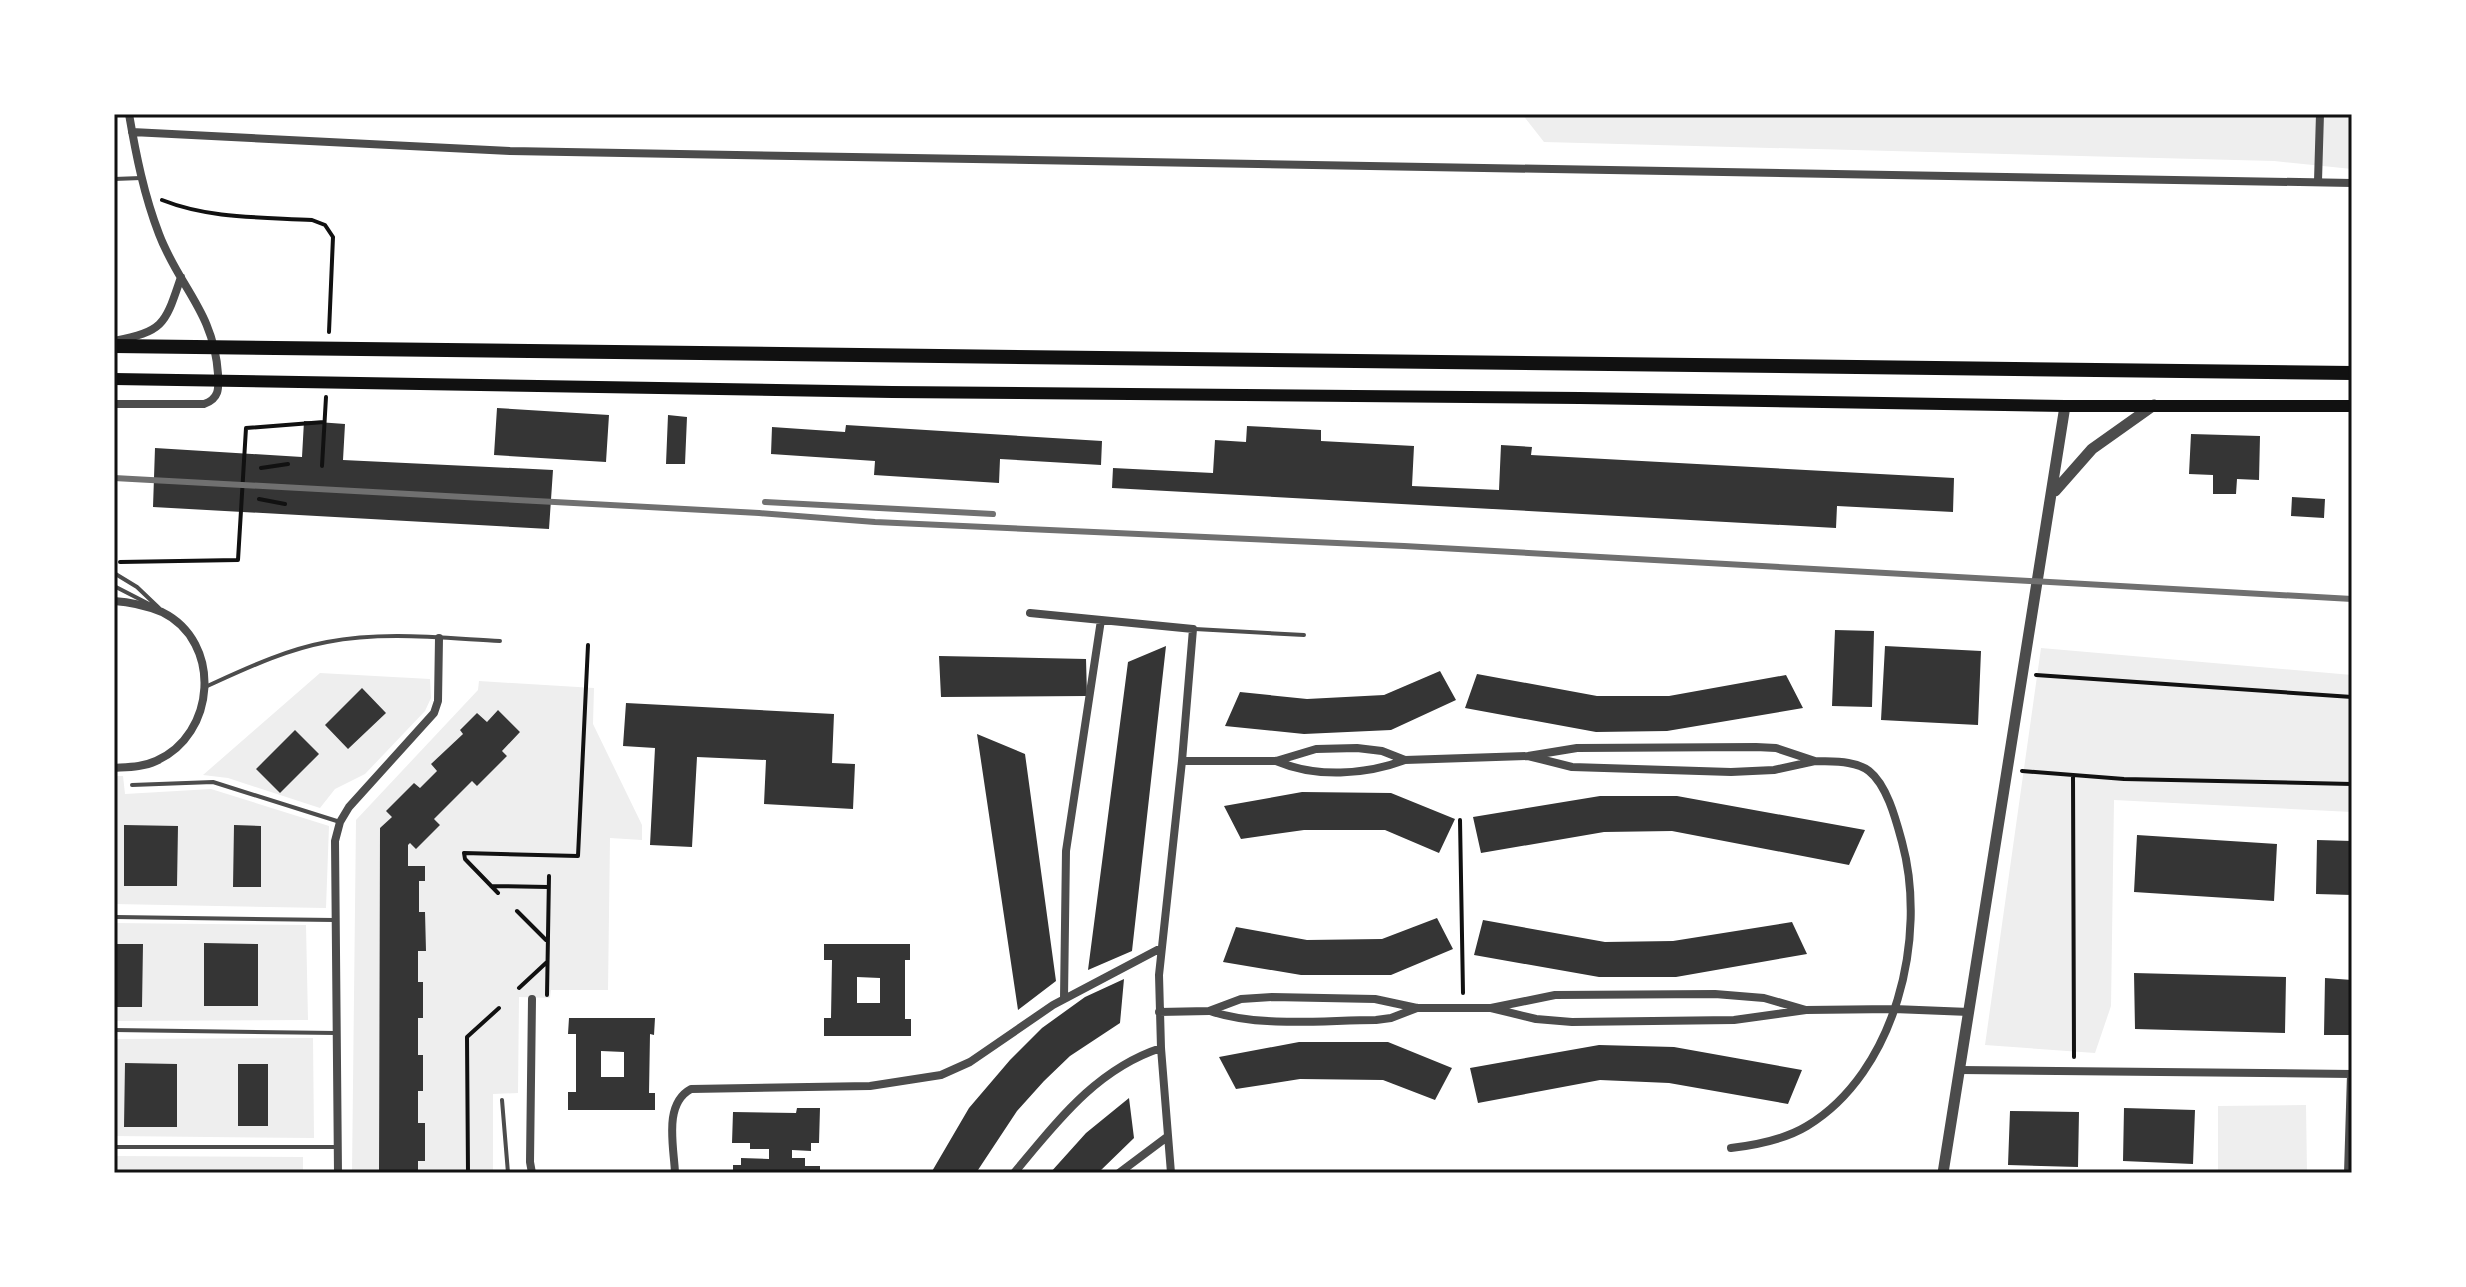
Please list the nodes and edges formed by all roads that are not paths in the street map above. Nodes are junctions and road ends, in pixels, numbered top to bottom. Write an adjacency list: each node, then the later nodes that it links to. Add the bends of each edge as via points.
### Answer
1 (132, 114): 3 (street)
2 (2320, 114): 6 (street)
3 (132, 132): 4 (street); 6 (street, via 510,151)
4 (141, 178): 5 (lane); 8 (street, via 159,236)
5 (114, 179)
6 (2318, 181): 7 (street)
7 (2352, 183)
8 (181, 277): 9 (street, via 159,326); 10 (street)
9 (114, 344): 10 (main road)
10 (217, 347): 11 (main road); 13 (street)
11 (2352, 373)
12 (114, 379): 13 (main road)
13 (219, 381): 14 (street, via 218,395 204,404); 16 (main road)
14 (114, 404)
15 (2154, 405): 16 (main road); 17 (main road); 18 (street, via 2092,449)
16 (2065, 406): 18 (street)
17 (2352, 406)
18 (2052, 495): 49 (street)
19 (114, 573): 22 (lane)
20 (114, 586): 22 (lane)
21 (114, 601): 22 (street)
22 (163, 613): 29 (street, via 194,644 203,663)
23 (1030, 613): 24 (street)
24 (1101, 620): 25 (street); 41 (street, via 1066,851)
25 (1193, 629): 26 (lane); 32 (street)
26 (1304, 635)
27 (439, 638): 28 (lane); 29 (lane, via 329,641); 37 (street, via 434,713)
28 (500, 641)
29 (205, 687): 35 (street, via 196,722 176,749 156,762)
30 (1528, 756): 31 (street); 34 (street, via 1572,767 1731,772); 34 (street, via 1577,748 1765,747)
31 (1405, 760): 33 (street, via 1364,771 1321,772); 33 (street, via 1357,748 1316,749)
32 (1182, 761): 33 (street); 40 (street)
33 (1276, 761)
34 (1815, 761): 45 (street, via 1868,770 1882,788 1901,838 1912,914)
35 (114, 768)
36 (132, 785): 37 (lane, via 213,782)
37 (340, 822): 39 (street, via 334,854)
38 (116, 917): 39 (lane)
39 (335, 920): 51 (street)
40 (1161, 948): 41 (street); 48 (street)
41 (1064, 998): 63 (street, via 970,1062 934,1077 858,1087 691,1089 674,1109)
42 (532, 999): 62 (street)
43 (1417, 1008): 44 (street); 47 (street, via 1375,999 1272,997 1241,999); 47 (street, via 1376,1020 1242,1021)
44 (1491, 1008): 46 (street, via 1572,1022 1734,1020); 46 (street, via 1555,995 1715,994 1753,996)
45 (1894, 1009): 46 (street); 49 (street); 59 (street, via 1866,1065 1829,1109 1791,1134)
46 (1806, 1010)
47 (1209, 1011): 48 (street)
48 (1159, 1012): 52 (street)
49 (1969, 1012): 53 (street)
50 (114, 1030): 51 (lane)
51 (336, 1033): 58 (street)
52 (1161, 1048): 56 (street); 64 (street, via 1100,1081)
53 (1961, 1070): 54 (street); 67 (street)
54 (2352, 1074): 68 (street)
55 (502, 1100): 61 (lane)
56 (1167, 1137): 65 (street); 66 (street)
57 (114, 1147): 58 (lane)
58 (338, 1147): 60 (street)
59 (1731, 1148)
60 (338, 1173)
61 (508, 1173)
62 (532, 1173)
63 (675, 1173)
64 (1014, 1173)
65 (1119, 1173)
66 (1171, 1173)
67 (1943, 1173)
68 (2348, 1173)

